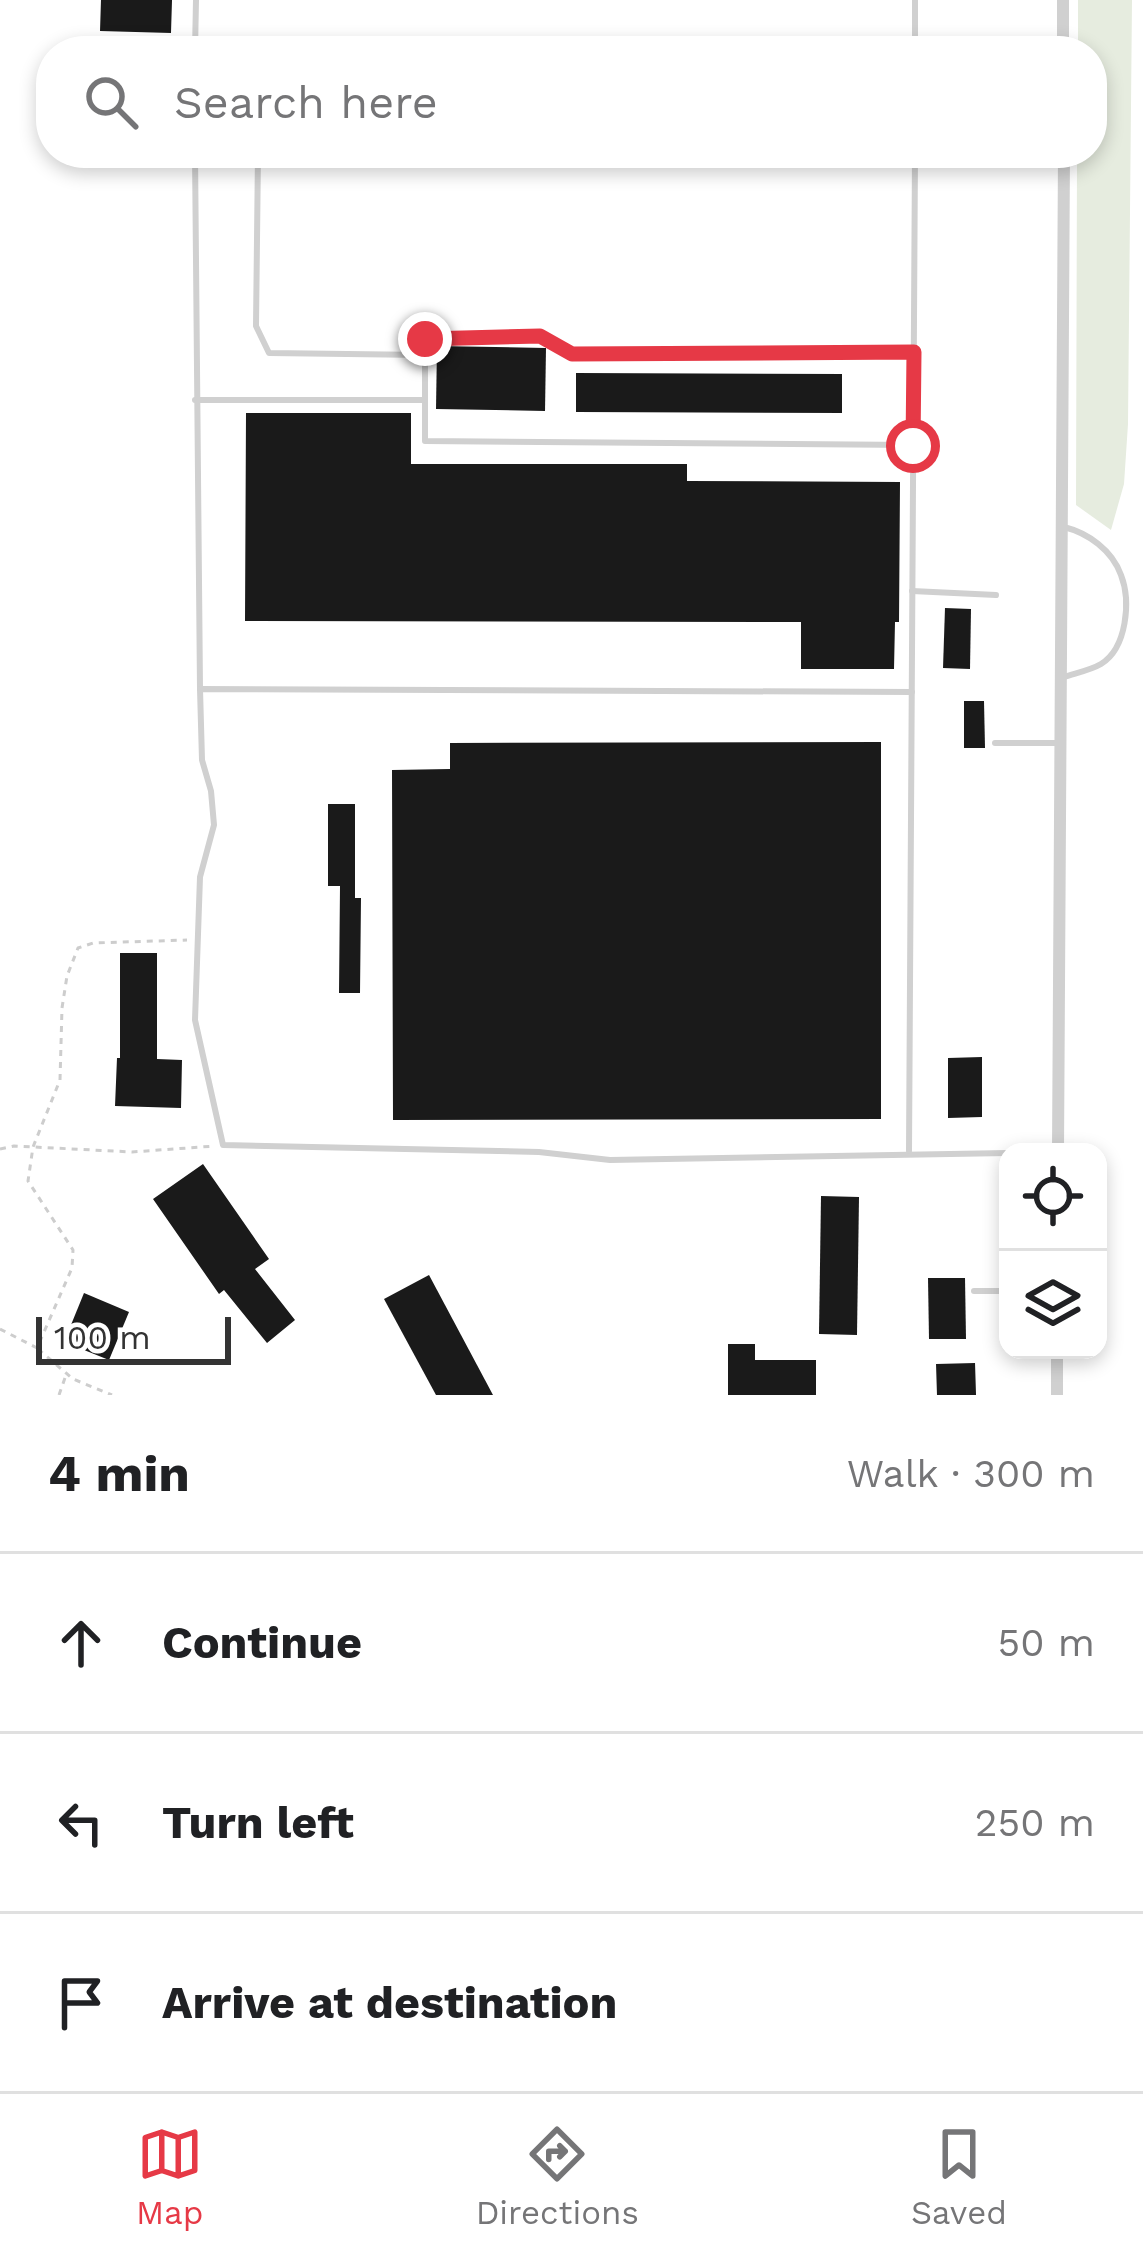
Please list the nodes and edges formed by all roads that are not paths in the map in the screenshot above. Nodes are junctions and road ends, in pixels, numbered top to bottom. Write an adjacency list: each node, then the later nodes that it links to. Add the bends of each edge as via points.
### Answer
1 (196, 0): 4 (lane)
2 (915, 0): 5 (lane)
3 (1063, 0): 6 (street)
4 (195, 36)
5 (915, 36)
6 (1064, 36)
7 (195, 168): 13 (lane)
8 (258, 168): 12 (lane, via 256,326 269,353)
9 (914, 168): 11 (lane)
10 (1064, 168): 16 (street)
11 (914, 352): 12 (lane, via 572,354 540,336 425,339); 15 (lane)
12 (425, 355): 14 (lane)
13 (195, 400): 14 (lane); 20 (lane)
14 (425, 400): 15 (lane, via 425,441)
15 (913, 446): 17 (lane)
16 (1062, 526): 19 (street); 19 (lane, via 1087,533 1121,572 1124,623 1118,647 1102,664)
17 (912, 591): 18 (lane); 21 (lane)
18 (996, 595)
19 (1061, 678): 23 (street)
20 (200, 689): 21 (lane); 25 (lane, via 214,825 200,877 196,1020 223,1145 610,1160)
21 (912, 692): 25 (lane)
22 (995, 743): 23 (lane)
23 (1060, 743): 24 (street)
24 (1058, 1143)
25 (909, 1153): 26 (lane)
26 (999, 1153)
27 (974, 1291): 28 (lane)
28 (999, 1291)
29 (1057, 1359): 30 (street)
30 (1057, 1395)

